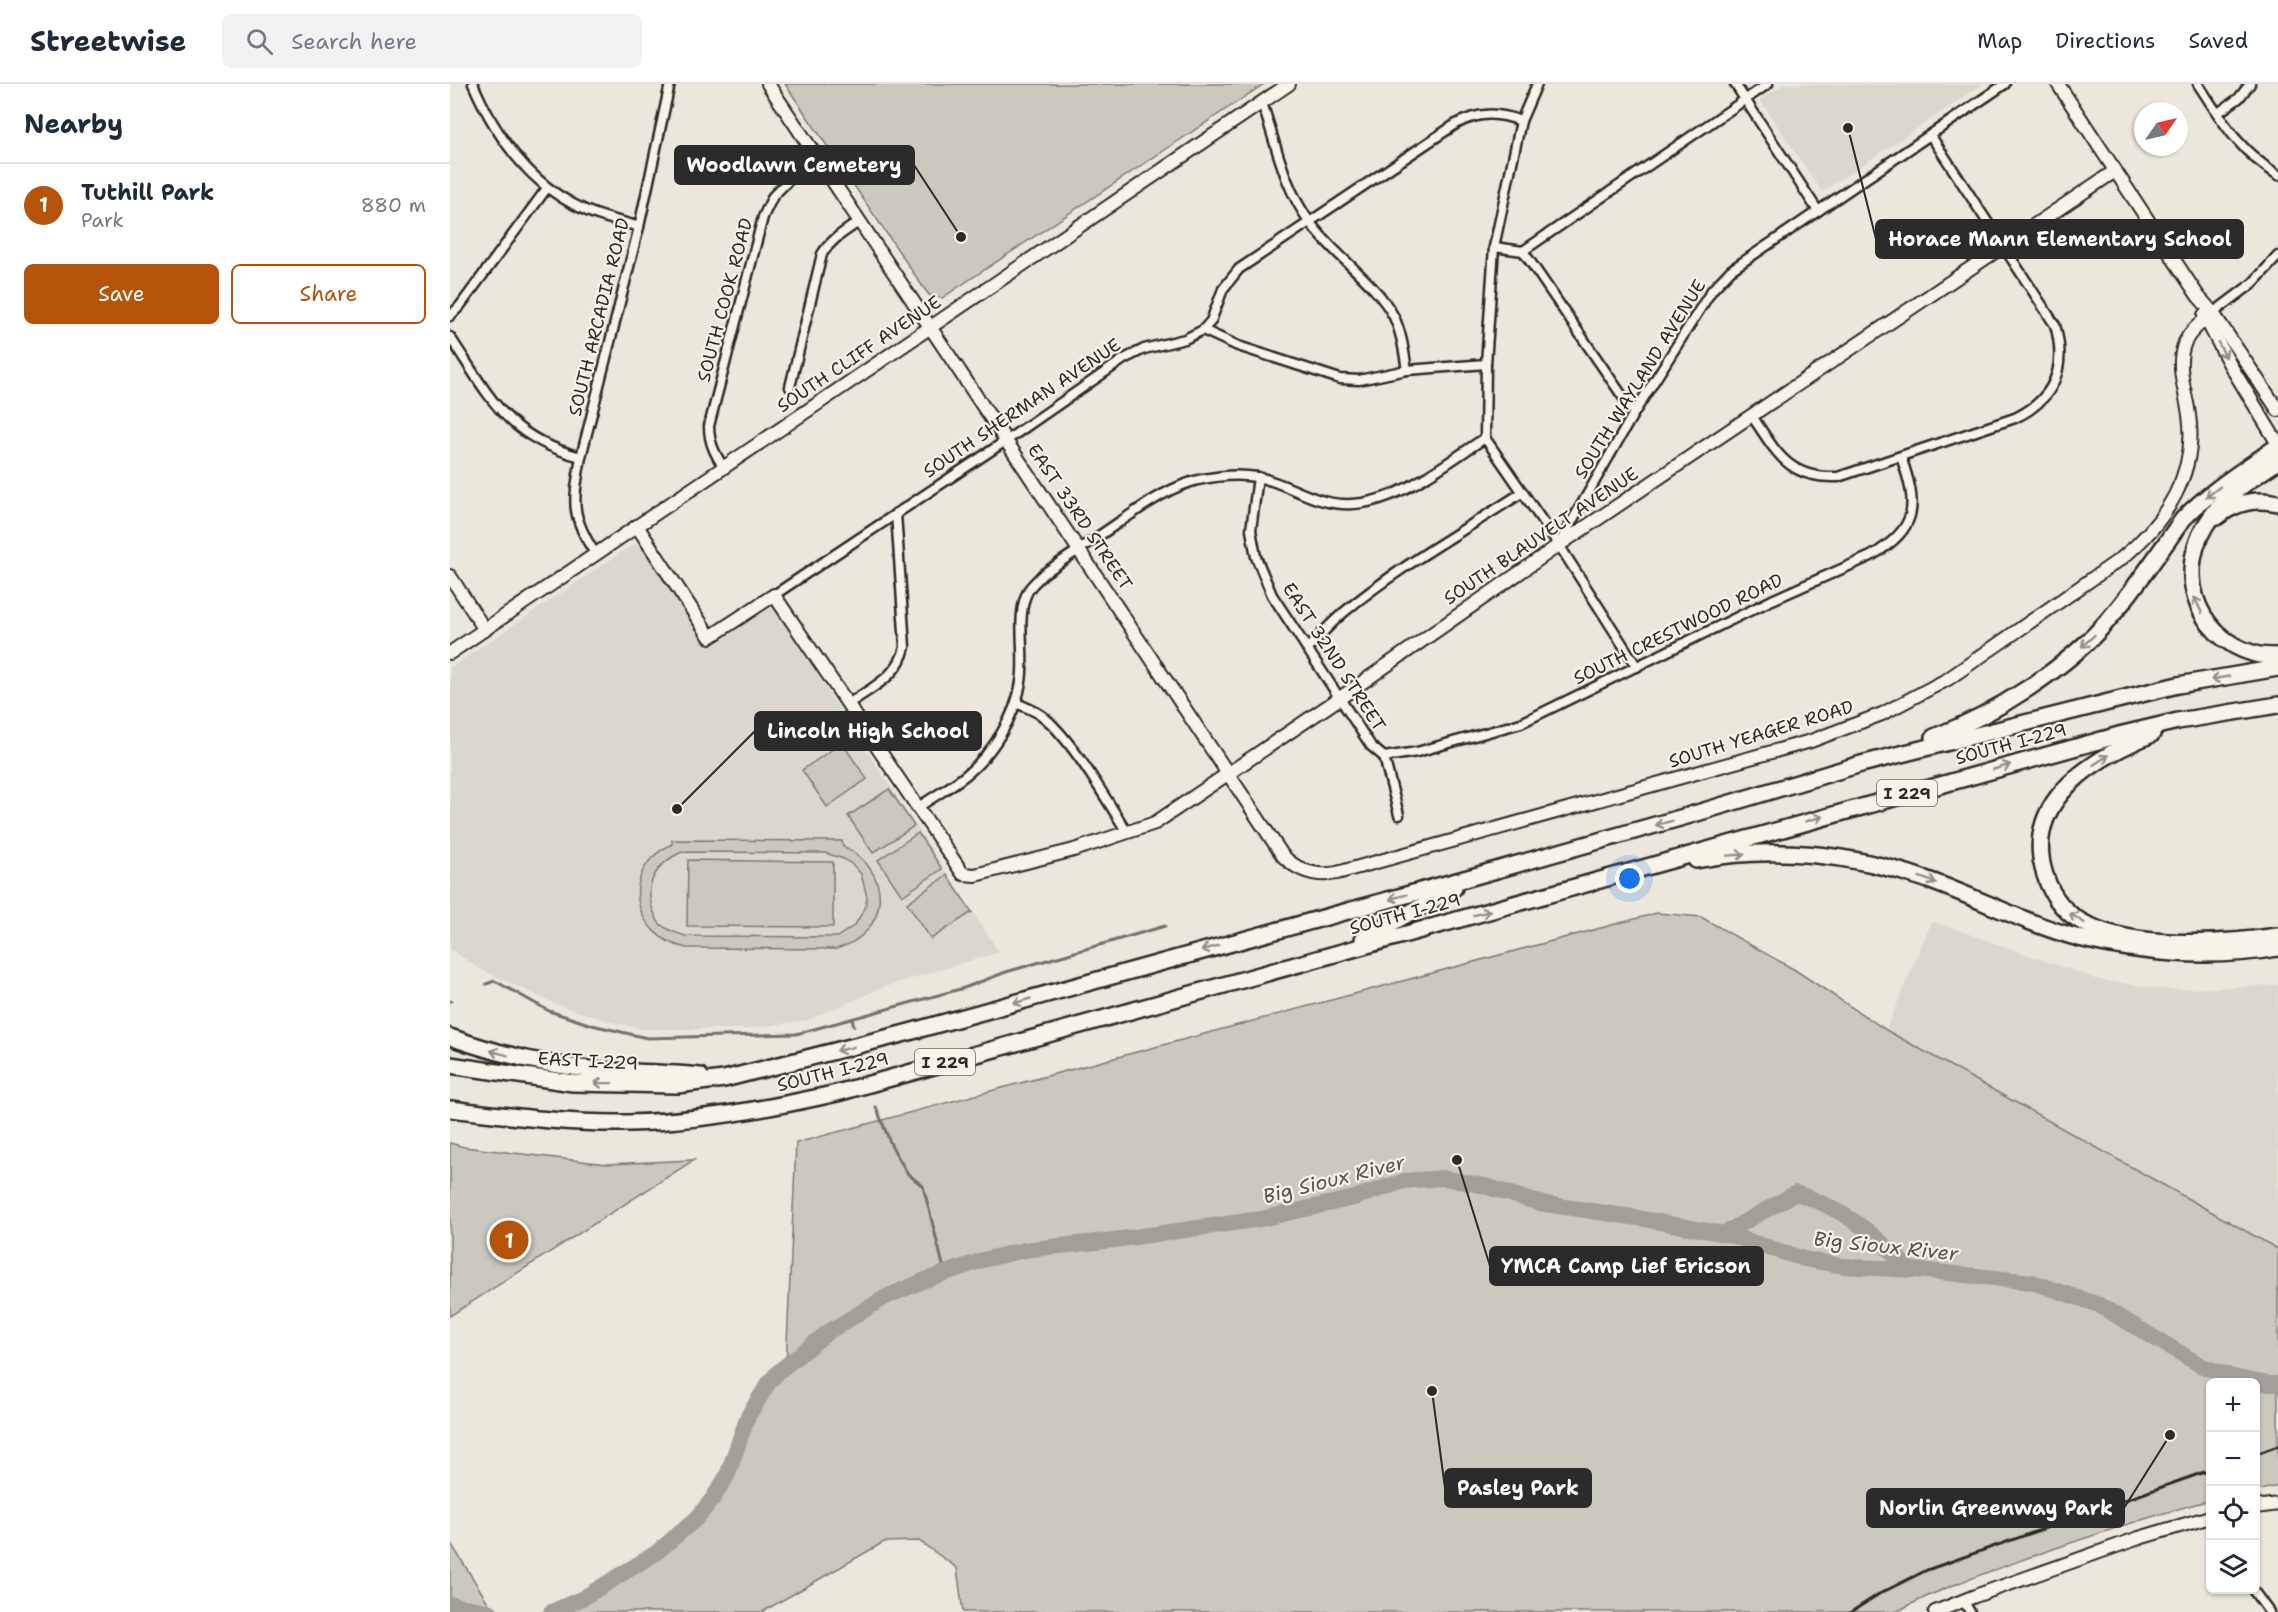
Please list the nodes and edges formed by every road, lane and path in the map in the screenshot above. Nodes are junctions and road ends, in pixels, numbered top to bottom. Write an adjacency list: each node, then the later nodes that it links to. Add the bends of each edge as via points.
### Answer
1 (473, 84): 20 (street, via 506,145)
2 (670, 84): 24 (street, SOUTH ARCADIA ROAD)
3 (768, 84): 17 (street, EAST 33RD STREET)
4 (1289, 84): 13 (street, SOUTH CLIFF AVENUE)
5 (1537, 84): 15 (street)
6 (1735, 84): 12 (street)
7 (1768, 84): 12 (street)
8 (2006, 84): 16 (street, SOUTH WAYLAND AVENUE)
9 (2058, 84): 18 (street)
10 (2198, 84): 14 (street)
11 (2250, 84): 14 (street)
12 (1745, 99): 21 (street); 27 (street)
13 (1262, 102): 23 (street, via 1286,178); 31 (street, SOUTH CLIFF AVENUE)
14 (2218, 113): 19 (street, via 2253,159)
15 (1521, 121): 23 (street, via 1492,113 1467,118); 26 (street)
16 (1931, 135): 21 (street, SOUTH WAYLAND AVENUE); 25 (street)
17 (819, 160): 22 (street, EAST 33RD STREET); 46 (street, SOUTH COOK ROAD, via 772,196 763,217 709,426 713,450)
18 (2115, 171): 25 (street, SOUTH BLAUVELT AVENUE); 30 (street)
19 (2278, 175)
20 (547, 188): 24 (street, via 585,210); 29 (street)
21 (1818, 210): 38 (street, SOUTH WAYLAND AVENUE, via 1731,270 1712,290)
22 (860, 221): 31 (street, EAST 33RD STREET); 36 (street, via 836,237 822,254)
23 (1310, 223): 32 (street, via 1239,269 1223,289 1211,321); 35 (street, via 1394,316)
24 (639, 227): 43 (street, SOUTH ARCADIA ROAD)
25 (2004, 245): 39 (street, SOUTH BLAUVELT AVENUE); 44 (street, via 2055,325 2060,353 2051,389 2035,407 2015,418)
26 (1494, 248): 27 (street); 34 (street)
27 (1523, 251): 38 (street)
28 (2278, 256): 30 (street, via 2253,284)
29 (450, 316)
30 (2210, 316): 37 (street); 42 (street, one-way to 42); 75 (street, SOUTH YEAGER ROAD, via 2193,329 2181,353 2191,446 2173,502 2159,522 2122,558 1948,679 1882,714 1811,741 1337,873)
31 (931, 327): 41 (street, EAST 33RD STREET); 46 (street, SOUTH CLIFF AVENUE)
32 (1203, 330): 35 (street, via 1238,346 1340,379 1359,380); 41 (street, SOUTH SHERMAN AVENUE, via 1124,359)
33 (450, 336): 43 (street, via 510,422 542,444)
34 (1486, 364): 35 (street); 40 (street)
35 (1407, 370)
36 (790, 387)
37 (2278, 410)
38 (1634, 413): 53 (street, SOUTH WAYLAND AVENUE)
39 (1752, 416): 44 (street, via 1787,463 1819,478 1838,477); 53 (street, SOUTH BLAUVELT AVENUE)
40 (1485, 438): 47 (street, via 1403,490 1363,503 1314,499); 48 (street)
41 (1007, 440): 50 (street, SOUTH SHERMAN AVENUE); 54 (street, EAST 33RD STREET)
42 (2278, 445): 70 (highway, one-way to 70, via 2197,504 2109,619 2056,667 2014,697 1965,724)
43 (581, 457): 55 (street, SOUTH ARCADIA ROAD, via 574,508 579,527)
44 (1900, 457): 62 (street, SOUTH CRESTWOOD ROAD, via 1911,485 1913,506 1905,529 1886,548)
45 (2278, 461): 52 (highway, via 2228,496)
46 (724, 468): 51 (street, SOUTH CLIFF AVENUE)
47 (1258, 477): 54 (street, via 1199,480 1165,492); 59 (street, EAST 32ND STREET, via 1251,530 1256,557 1272,595)
48 (1523, 492): 53 (street); 59 (street, via 1373,590)
49 (2278, 503): 52 (highway, via 2241,503 2221,514)
50 (896, 513): 57 (street, SOUTH SHERMAN AVENUE); 66 (street, via 903,657 890,675)
51 (637, 526): 55 (street, SOUTH CLIFF AVENUE); 57 (street, SOUTH SHERMAN AVENUE, via 710,637)
52 (2200, 534): 61 (highway, one-way to 52, via 2239,647 2215,630 2205,617 2191,582 2193,555)
53 (1558, 545): 62 (street); 64 (street, SOUTH BLAUVELT AVENUE)
54 (1080, 549): 65 (street, via 1043,574 1028,590 1022,608 1024,655); 71 (street, EAST 33RD STREET)
55 (596, 555): 58 (street, SOUTH CLIFF AVENUE)
56 (450, 576): 58 (street)
57 (774, 595): 66 (street)
58 (485, 630): 60 (street, SOUTH CLIFF AVENUE)
59 (1306, 649): 64 (street, EAST 32ND STREET)
60 (450, 653)
61 (2278, 656)
62 (1637, 667): 69 (street, SOUTH CRESTWOOD ROAD, via 1521,723 1417,752)
63 (2278, 668): 70 (highway, SOUTH I-229 / I 229, one-way to 70, via 2168,688)
64 (1340, 698): 69 (street, EAST 32ND STREET, via 1371,746); 71 (street, SOUTH BLAUVELT AVENUE)
65 (1016, 703): 72 (street, via 984,758); 74 (street, via 1043,716 1055,728)
66 (848, 704): 72 (street)
67 (2278, 705): 68 (highway, SOUTH I-229 / I 229)
68 (2221, 713): 77 (highway, SOUTH I-229 / I 229, one-way to 68, via 2123,734); 78 (highway, one-way to 68, via 2199,943 2104,931 2078,920 2062,907 2041,862 2040,835 2049,810 2080,774 2146,736)
69 (1384, 757): 73 (street, EAST 32ND STREET)
70 (1861, 764): 76 (highway, SOUTH I-229 / I 229, one-way to 76)
71 (1228, 773): 74 (street, SOUTH BLAUVELT AVENUE, via 1155,823); 75 (street, EAST 33RD STREET, via 1283,856)
72 (917, 808): 74 (street, SOUTH BLAUVELT AVENUE, via 963,874 975,875 1074,850)
73 (1399, 815)
74 (1127, 832)
75 (1308, 873)
76 (1475, 876): 80 (highway); 83 (highway, SOUTH I-229 / I 229, one-way to 83, via 902,1035)
77 (1596, 881): 79 (highway, one-way to 79, via 1711,858 1809,855 1899,871 2057,931 2127,948 2211,954); 80 (highway, SOUTH I-229 / I 229, one-way to 77)
78 (2278, 936)
79 (2278, 948)
80 (1345, 950): 86 (highway, SOUTH I-229 / I 229, via 786,1105 652,1122)
81 (450, 1037): 83 (highway, one-way to 81, via 597,1070 534,1061)
82 (450, 1065): 83 (highway, EAST I-229 / I 229, one-way to 82, via 677,1085 573,1083)
83 (724, 1079)
84 (450, 1102): 86 (highway, I 229)
85 (450, 1108): 86 (highway)
86 (537, 1117)
87 (2278, 1504): 88 (street)
88 (2260, 1506)
89 (2206, 1521): 91 (street, via 2139,1538)
90 (2256, 1594): 94 (street)
91 (1963, 1600): 92 (street); 93 (street)
92 (1935, 1612)
93 (1970, 1612)
94 (2269, 1612)

